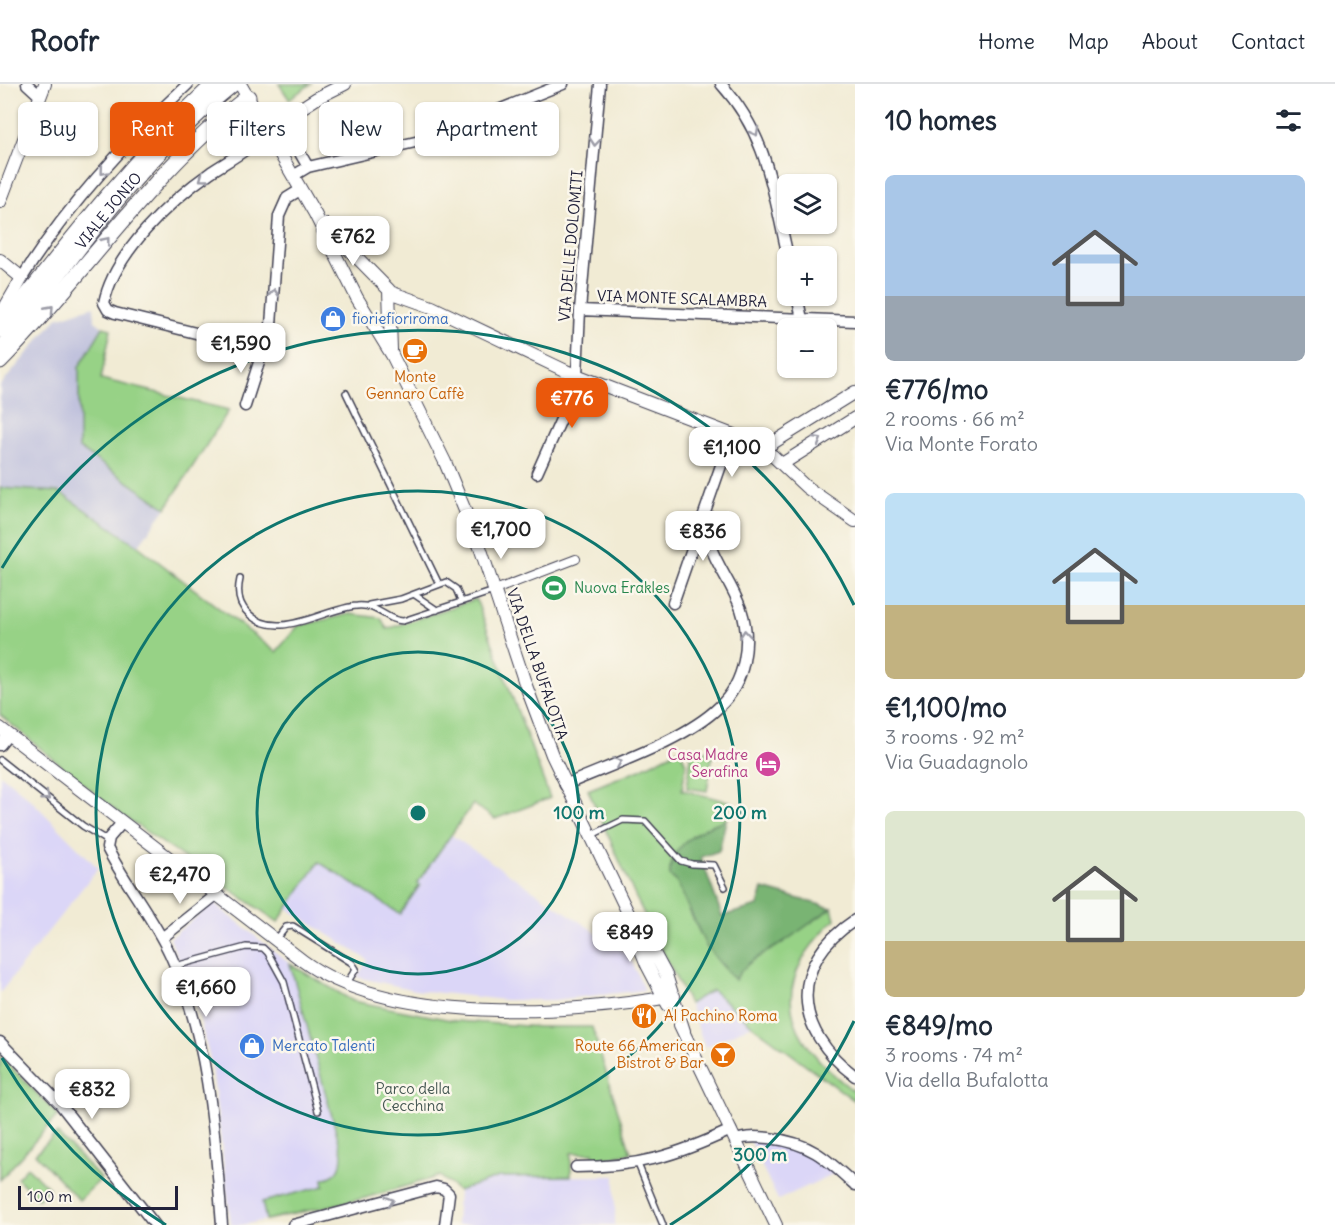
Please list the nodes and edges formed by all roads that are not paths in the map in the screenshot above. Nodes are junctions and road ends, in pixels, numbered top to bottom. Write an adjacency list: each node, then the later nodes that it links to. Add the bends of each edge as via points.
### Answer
1 (27, 84): 9 (street)
2 (188, 84): 22 (street, one-way to 22, via 112,162)
3 (214, 84): 32 (main road, VIALE JONIO, via 134,162)
4 (345, 84): 11 (street)
5 (563, 84): 15 (street, via 424,140)
6 (600, 84): 27 (street, VIA DELLE DOLOMITI, one-way to 27)
7 (721, 84): 20 (street, one-way to 20, via 760,142)
8 (241, 89): 10 (street); 33 (main road, VIALE JONIO, via 174,137 130,185); 36 (main road, one-way to 8)
9 (43, 90): 18 (street)
10 (249, 102)
11 (307, 104)
12 (232, 156): 34 (street, one-way to 34, via 152,222 110,285 104,303 108,310)
13 (282, 156): 16 (street)
14 (302, 156): 15 (street)
15 (308, 167): 16 (street)
16 (293, 176): 17 (street)
17 (300, 190): 19 (street); 34 (street, one-way to 17, via 272,319 279,216 287,198)
18 (0, 202)
19 (315, 214): 23 (street); 24 (street)
20 (786, 246)
21 (0, 260): 22 (street)
22 (22, 278): 28 (street)
23 (375, 278): 24 (street, via 364,278); 25 (street)
24 (355, 292): 26 (street)
25 (390, 296): 26 (street, via 383,308); 35 (street); 37 (street, via 432,307)
26 (363, 306): 35 (street, VIA DELLA BUFALOTTA)
27 (580, 310): 29 (street, VIA MONTE SCALAMBRA); 37 (street, VIA DELLE DOLOMITI)
28 (0, 316)
29 (777, 318)
30 (837, 320): 31 (street, VIA MONTE SCALAMBRA)
31 (855, 321)
32 (0, 330)
33 (0, 350)
34 (264, 350): 40 (street)
35 (392, 355): 51 (street, VIA DELLA BUFALOTTA, via 445,462)
36 (0, 361)
37 (577, 375): 42 (street); 45 (street, VIA DELLE DOLOMITI)
38 (855, 392): 43 (street)
39 (346, 393): 50 (lane)
40 (245, 406)
41 (855, 418): 44 (street, one-way to 41)
42 (732, 435): 43 (street); 46 (street)
43 (763, 448): 44 (street)
44 (782, 464): 47 (street, via 806,487)
45 (537, 472)
46 (705, 512): 54 (street); 59 (street, one-way to 46, via 686,729 715,711 731,692 745,656 745,628 737,600 708,543)
47 (855, 521)
48 (576, 559): 51 (street)
49 (240, 579): 55 (lane, via 241,604 255,620 265,623 292,624 344,608)
50 (439, 584): 52 (lane); 53 (lane, via 451,585)
51 (495, 590): 53 (lane); 59 (street, VIA DELLA BUFALOTTA, via 525,683)
52 (415, 595): 55 (lane); 56 (lane)
53 (461, 601): 56 (lane)
54 (673, 603)
55 (365, 606): 56 (lane, via 375,607 396,621)
56 (437, 610)
57 (3, 736): 60 (street)
58 (0, 760): 62 (lane, one-way to 62, via 82,826)
59 (565, 785): 61 (street, VIA DELLA BUFALOTTA)
60 (122, 824): 62 (street); 64 (street)
61 (590, 836): 63 (lane, via 623,820 645,821 681,861 714,865); 70 (street, VIA DELLA BUFALOTTA, via 629,915 651,946)
62 (108, 841): 66 (street, via 111,855)
63 (725, 887)
64 (216, 895): 66 (street); 67 (street)
65 (855, 920): 72 (street, via 830,938 819,953 811,971 807,1000 812,1026 824,1048)
66 (162, 938): 68 (street)
67 (276, 940): 69 (street, via 314,969); 69 (lane, via 286,927 293,926 352,963 356,969)
68 (175, 966): 73 (lane, via 246,947 263,948 268,953 284,982); 79 (street, via 206,1077)
69 (345, 986): 70 (street, via 424,1003 517,1011 589,1009)
70 (669, 997): 74 (street, VIA DELLA BUFALOTTA)
71 (0, 1042): 78 (street, via 60,1104)
72 (855, 1076)
73 (318, 1111)
74 (734, 1135): 75 (street); 77 (street, via 807,1146); 83 (street, VIA DELLA BUFALOTTA)
75 (638, 1164): 76 (street); 82 (lane)
76 (576, 1167)
77 (855, 1185)
78 (155, 1225)
79 (222, 1225)
80 (293, 1225): 81 (street, one-way to 81, via 433,1187 449,1194)
81 (445, 1225)
82 (663, 1225)
83 (776, 1225)

